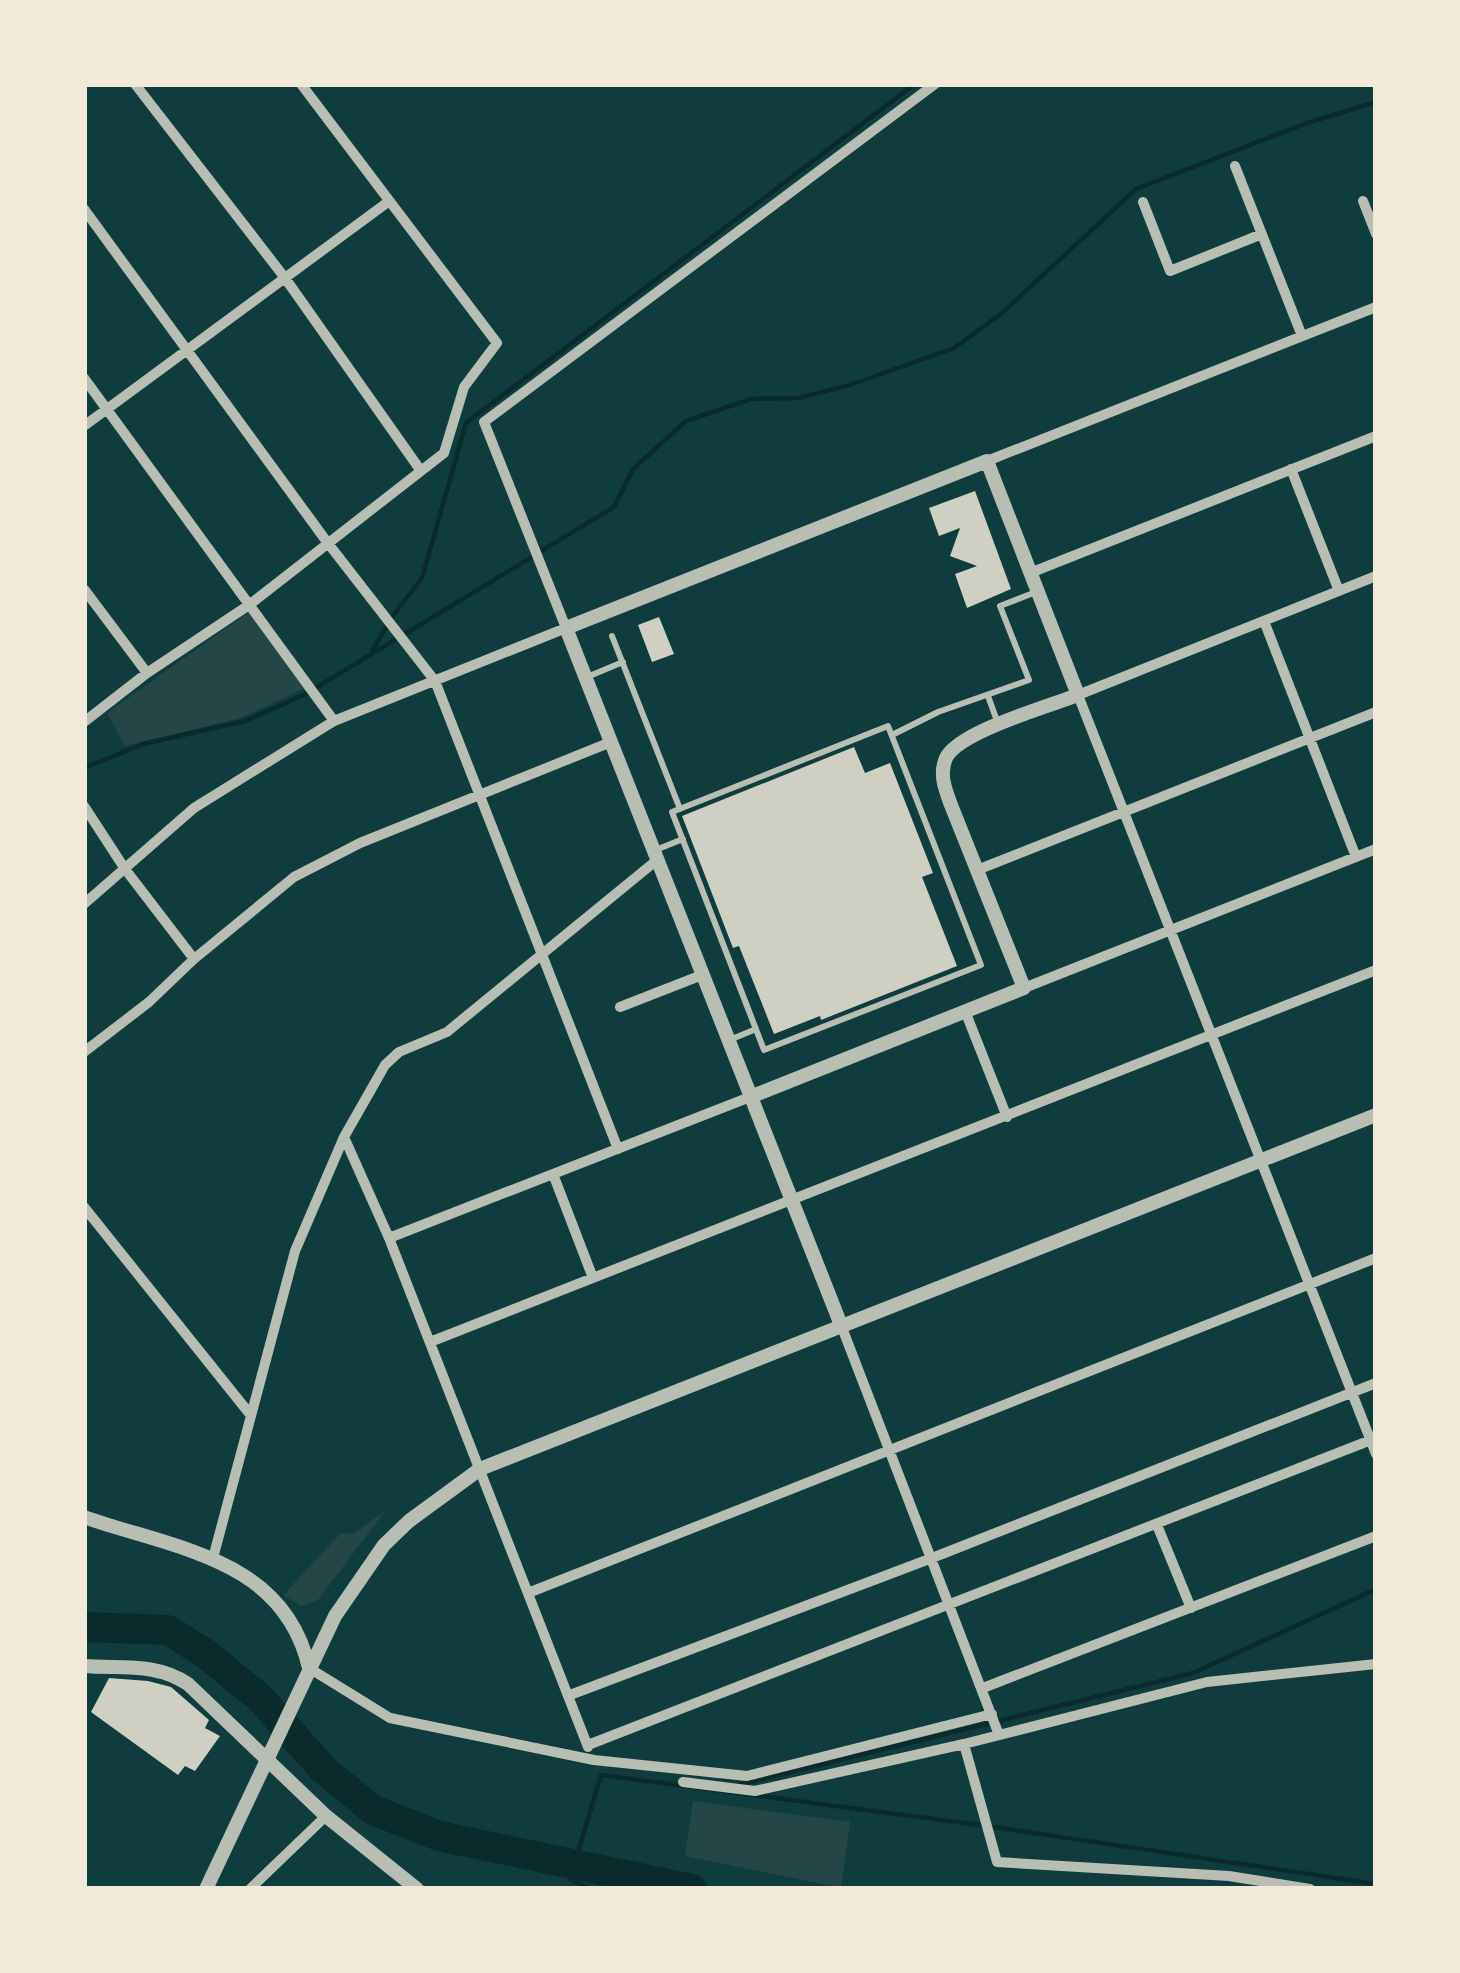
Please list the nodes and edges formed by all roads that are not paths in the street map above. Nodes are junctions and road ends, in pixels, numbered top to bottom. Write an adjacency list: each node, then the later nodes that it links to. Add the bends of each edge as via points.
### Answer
1 (135, 84): 11 (street)
2 (301, 84): 6 (street)
3 (935, 84): 30 (street, via 484,422)
4 (1235, 166): 9 (street)
5 (1363, 201): 10 (street)
6 (388, 202): 11 (street); 21 (street, via 496,343 464,387 444,453)
7 (1143, 202): 9 (street, via 1170,271)
8 (84, 209): 14 (street)
9 (1262, 234): 13 (street)
10 (1376, 234)
11 (285, 278): 14 (street); 21 (street)
12 (1376, 307): 13 (street)
13 (1302, 336): 19 (street)
14 (188, 350): 16 (street); 22 (street)
15 (84, 379): 16 (street)
16 (107, 409): 17 (street); 28 (street)
17 (84, 426)
18 (1376, 436): 20 (street)
19 (987, 461): 23 (street); 30 (street)
20 (1291, 469): 23 (street); 27 (street)
21 (421, 471): 22 (street)
22 (328, 542): 28 (street); 35 (street)
23 (1030, 572): 26 (street)
24 (1376, 576): 27 (street)
25 (84, 589): 33 (street)
26 (1037, 591): 36 (street); 37 (lane, via 1000,606 1029,680)
27 (1339, 591): 29 (street)
28 (249, 605): 33 (street); 39 (street)
29 (1264, 621): 36 (street); 43 (street)
30 (566, 628): 34 (street); 35 (street)
31 (612, 636): 32 (lane)
32 (622, 662): 34 (lane); 47 (lane)
33 (147, 673): 40 (street)
34 (586, 677): 44 (street)
35 (434, 681): 39 (street); 45 (street)
36 (1078, 695): 41 (street); 48 (street)
37 (988, 696): 41 (lane); 42 (lane)
38 (1376, 712): 43 (street)
39 (334, 721): 53 (street, via 194,808)
40 (84, 722)
41 (999, 725): 54 (street, via 959,744 944,766)
42 (892, 734): 47 (lane, via 889,726); 64 (lane, via 981,965 764,1050)
43 (1310, 738): 48 (street); 52 (street)
44 (611, 742): 45 (street); 51 (street)
45 (480, 795): 57 (street); 58 (street, via 294,877)
46 (84, 806): 53 (street)
47 (680, 809): 49 (lane, via 672,812)
48 (1124, 812): 54 (street); 56 (street)
49 (682, 839): 51 (lane); 64 (lane)
50 (1376, 849): 52 (street)
51 (655, 855): 57 (street); 60 (street)
52 (1356, 856): 56 (street)
53 (125, 869): 55 (street); 58 (street)
54 (976, 870): 61 (street)
55 (84, 904)
56 (1171, 930): 61 (street); 65 (street)
57 (541, 956): 71 (street, via 447,1032 399,1052); 72 (street)
58 (194, 959): 67 (street)
59 (1376, 970): 65 (street)
60 (702, 975): 62 (street); 66 (street)
61 (1024, 988): 63 (street)
62 (620, 1007)
63 (965, 1011): 68 (street); 70 (street)
64 (756, 1029): 66 (lane)
65 (1212, 1035): 70 (street); 73 (street)
66 (728, 1041): 68 (street)
67 (84, 1052)
68 (750, 1097): 72 (street); 75 (street)
69 (1376, 1114): 73 (street)
70 (1007, 1117): 75 (street)
71 (344, 1137): 77 (street); 85 (street, via 295,1252)
72 (618, 1149): 74 (street)
73 (1261, 1160): 80 (street); 81 (street)
74 (553, 1174): 77 (street); 79 (street)
75 (792, 1202): 79 (street); 81 (street)
76 (84, 1207): 85 (street)
77 (389, 1238): 82 (street)
78 (1376, 1258): 80 (street)
79 (593, 1278): 82 (street)
80 (1310, 1285): 84 (street); 87 (street)
81 (841, 1325): 87 (street); 89 (street)
82 (430, 1342): 89 (street)
83 (1376, 1383): 84 (street)
84 (1352, 1392): 86 (street); 94 (street)
85 (249, 1413): 93 (street)
86 (1371, 1440): 88 (street); 91 (street)
87 (888, 1451): 94 (street); 95 (street)
88 (1376, 1454)
89 (480, 1468): 95 (street); 100 (street, via 385,1545)
90 (84, 1516): 93 (street)
91 (1157, 1525): 96 (street); 97 (street)
92 (1376, 1536): 97 (street)
93 (213, 1558): 100 (street, via 279,1603)
94 (932, 1558): 96 (street); 102 (street)
95 (528, 1593): 102 (street)
96 (952, 1606): 101 (street); 106 (street)
97 (1191, 1608): 101 (street)
98 (1376, 1664): 104 (street, via 1207,1682)
99 (84, 1666): 107 (street, via 175,1676)
100 (309, 1668): 107 (street); 108 (street, via 390,1718)
101 (983, 1688): 103 (street)
102 (570, 1695): 106 (street)
103 (992, 1714): 104 (street); 108 (street, via 747,1775)
104 (999, 1735): 105 (street)
105 (964, 1744): 109 (street, via 755,1791); 114 (street, via 997,1862)
106 (588, 1745): 108 (street)
107 (266, 1760): 110 (street); 111 (street)
108 (594, 1760)
109 (683, 1782)
110 (326, 1816): 112 (street); 113 (street)
111 (206, 1889)
112 (250, 1889)
113 (418, 1889)
114 (1310, 1889)

